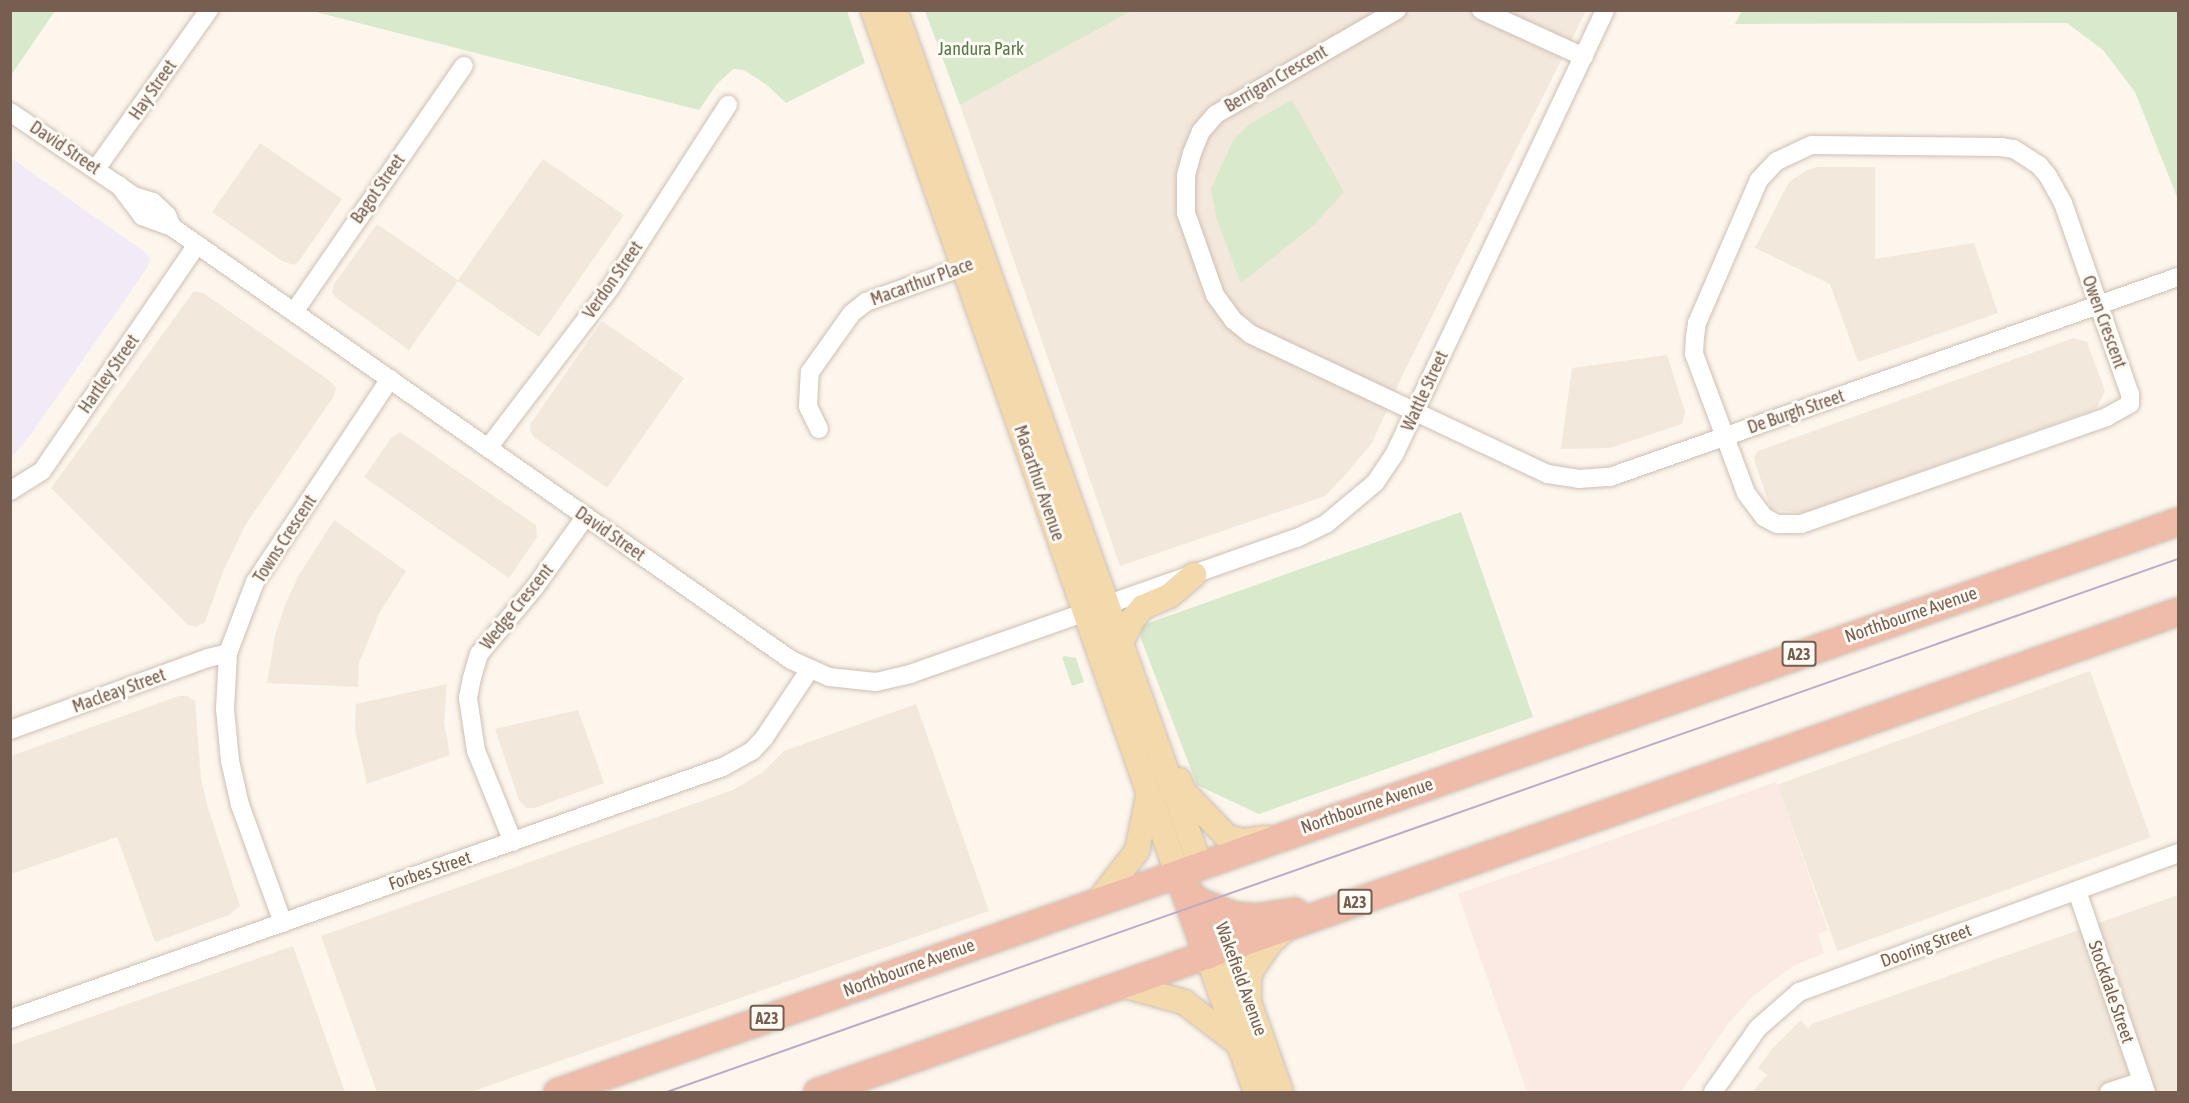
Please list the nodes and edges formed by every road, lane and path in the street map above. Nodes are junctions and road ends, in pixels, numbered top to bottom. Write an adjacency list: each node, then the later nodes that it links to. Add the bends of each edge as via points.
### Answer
1 (209, 10): 10 (street, Hay Street)
2 (1397, 10): 17 (street, Berrigan Crescent, via 1216,114 1201,131 1192,153 1186,176 1186,213 1215,295 1233,320 1250,334)
3 (1481, 10): 6 (street)
4 (1605, 10): 6 (street, Wattle Street)
5 (887, 17): 12 (main road, Macarthur Avenue)
6 (1584, 57): 17 (street, Wattle Street)
7 (464, 66): 15 (street, Bagot Street)
8 (728, 105): 20 (street, Verdon Street, via 610,288)
9 (10, 112): 10 (street, David Street)
10 (96, 169): 11 (street, David Street, via 134,196 153,202 167,215 172,227)
11 (197, 245): 15 (street, David Street); 21 (street, Hartley Street, via 42,471)
12 (975, 263): 18 (street, Macarthur Place, via 866,302 852,313 810,372 808,406); 26 (main road, Macarthur Avenue)
13 (2178, 277): 14 (street, De Burgh Street)
14 (2099, 305): 19 (street, De Burgh Street); 19 (street, Owen Crescent, via 2130,394 2130,404 2107,417 1788,526 1764,517 1754,506); 19 (street, Owen Crescent, via 2056,187 2039,165 2020,152 1984,146 1825,145 1801,149 1777,161 1759,180 1697,323 1694,354)
15 (294, 312): 16 (street, David Street)
16 (390, 380): 20 (street, David Street); 28 (street, Towns Crescent, via 255,582)
17 (1415, 411): 19 (street, De Burgh Street, via 1548,474 1580,478 1610,477); 24 (street, Wattle Street, via 1394,455 1375,483 1326,525)
18 (819, 429)
19 (1725, 437)
20 (488, 448): 22 (street, David Street)
21 (10, 491)
22 (586, 516): 29 (street, David Street, via 791,660); 34 (street, Wedge Crescent, via 535,587 479,654 472,678 468,698 476,751)
23 (2178, 521): 33 (highway, Northbourne Avenue / A23)
24 (1194, 575): 26 (street, Wattle Street); 27 (main road, via 1169,596 1143,607)
25 (2178, 610): 39 (highway, A23)
26 (1094, 611): 27 (main road, Macarthur Avenue); 29 (street, David Street, via 876,682 844,680); 32 (main road, Macarthur Avenue)
27 (1120, 642): 30 (main road, Macarthur Avenue)
28 (228, 654): 31 (street, Macleay Street); 41 (street, Towns Crescent, via 225,709 230,761 240,805)
29 (810, 669): 34 (street, Forbes Street, via 752,751 723,767)
30 (1150, 725): 33 (main road, via 1184,792 1227,837 1244,841); 36 (main road, Macarthur Avenue)
31 (10, 730)
32 (1149, 793): 36 (main road, Macarthur Avenue); 38 (main road, via 1137,851)
33 (1282, 836): 36 (highway, Northbourne Avenue / A23)
34 (513, 842): 41 (street, Forbes Street)
35 (2178, 853): 37 (street, Dooring Street)
36 (1187, 874): 38 (highway, Northbourne Avenue / A23); 40 (highway, via 1198,901); 43 (highway, Macarthur Avenue)
37 (2077, 891): 48 (street, Stockdale Street); 53 (street, Dooring Street, via 1799,992 1758,1028)
38 (1099, 900): 49 (highway, Northbourne Avenue / A23)
39 (1347, 905): 40 (highway, via 1250,917); 42 (highway, A23)
40 (1216, 910): 43 (highway, Wakefield Avenue)
41 (283, 923): 46 (street, Forbes Street)
42 (1289, 925): 43 (highway, A23); 45 (main road, via 1254,966 1249,976)
43 (1218, 950): 44 (highway, A23); 45 (main road, Wakefield Avenue); 47 (main road, Wakefield Avenue)
44 (1122, 985): 47 (main road, via 1184,1002); 50 (highway, A23)
45 (1249, 1001): 52 (main road, Wakefield Avenue)
46 (10, 1020)
47 (1239, 1044): 51 (main road, Wakefield Avenue)
48 (2144, 1087): 54 (street)
49 (557, 1092)
50 (817, 1092)
51 (1256, 1092)
52 (1281, 1092)
53 (1713, 1092)
54 (2109, 1092)

